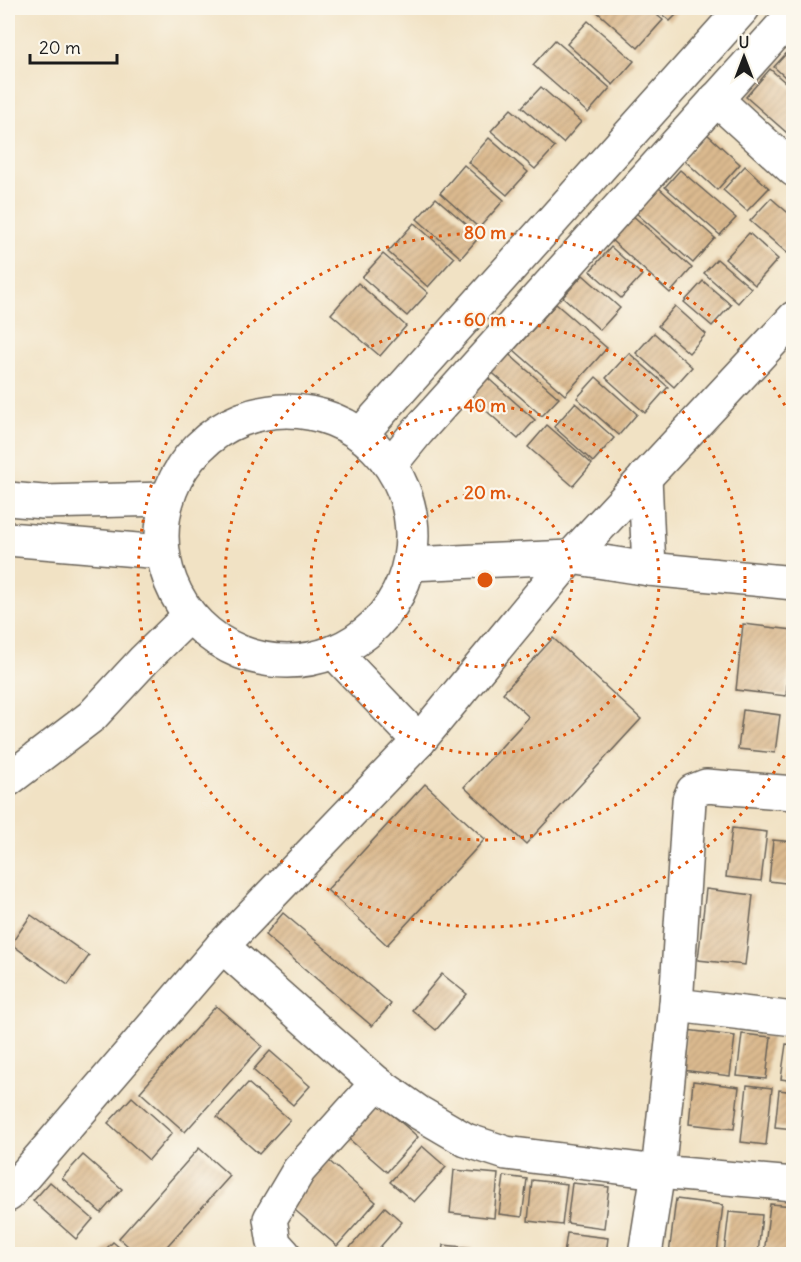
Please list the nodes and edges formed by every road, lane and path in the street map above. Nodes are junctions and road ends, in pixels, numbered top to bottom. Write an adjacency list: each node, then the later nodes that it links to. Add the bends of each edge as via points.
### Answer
1 (743, 8): 6 (street)
2 (794, 13): 3 (street)
3 (716, 99): 4 (street); 7 (street)
4 (794, 170)
5 (794, 318): 8 (street)
6 (361, 434): 7 (street); 10 (street, via 317,414 270,412 225,426 188,458)
7 (391, 464): 14 (street, via 406,495 413,529)
8 (645, 477): 13 (street); 15 (street)
9 (8, 499): 10 (street)
10 (166, 499): 12 (street, via 160,525)
11 (8, 539): 12 (street)
12 (161, 552): 17 (street, via 170,586)
13 (571, 557): 14 (street); 15 (street); 19 (street)
14 (410, 564): 18 (street, via 384,617)
15 (649, 569): 16 (street)
16 (794, 583)
17 (189, 616): 18 (street, via 230,649 272,660 282,662); 20 (street, via 92,716)
18 (335, 653): 19 (street)
19 (418, 741): 23 (street)
20 (8, 780): 22 (street)
21 (794, 793): 24 (street, via 706,786 693,790 689,800)
22 (8, 800)
23 (222, 946): 26 (street); 29 (street)
24 (676, 1005): 25 (street); 27 (street)
25 (794, 1018)
26 (377, 1083): 27 (street, via 418,1112 486,1147 506,1153); 30 (street, via 299,1170 270,1220 274,1244)
27 (658, 1172): 28 (street); 31 (street)
28 (794, 1184)
29 (8, 1195)
30 (284, 1254)
31 (645, 1254)

